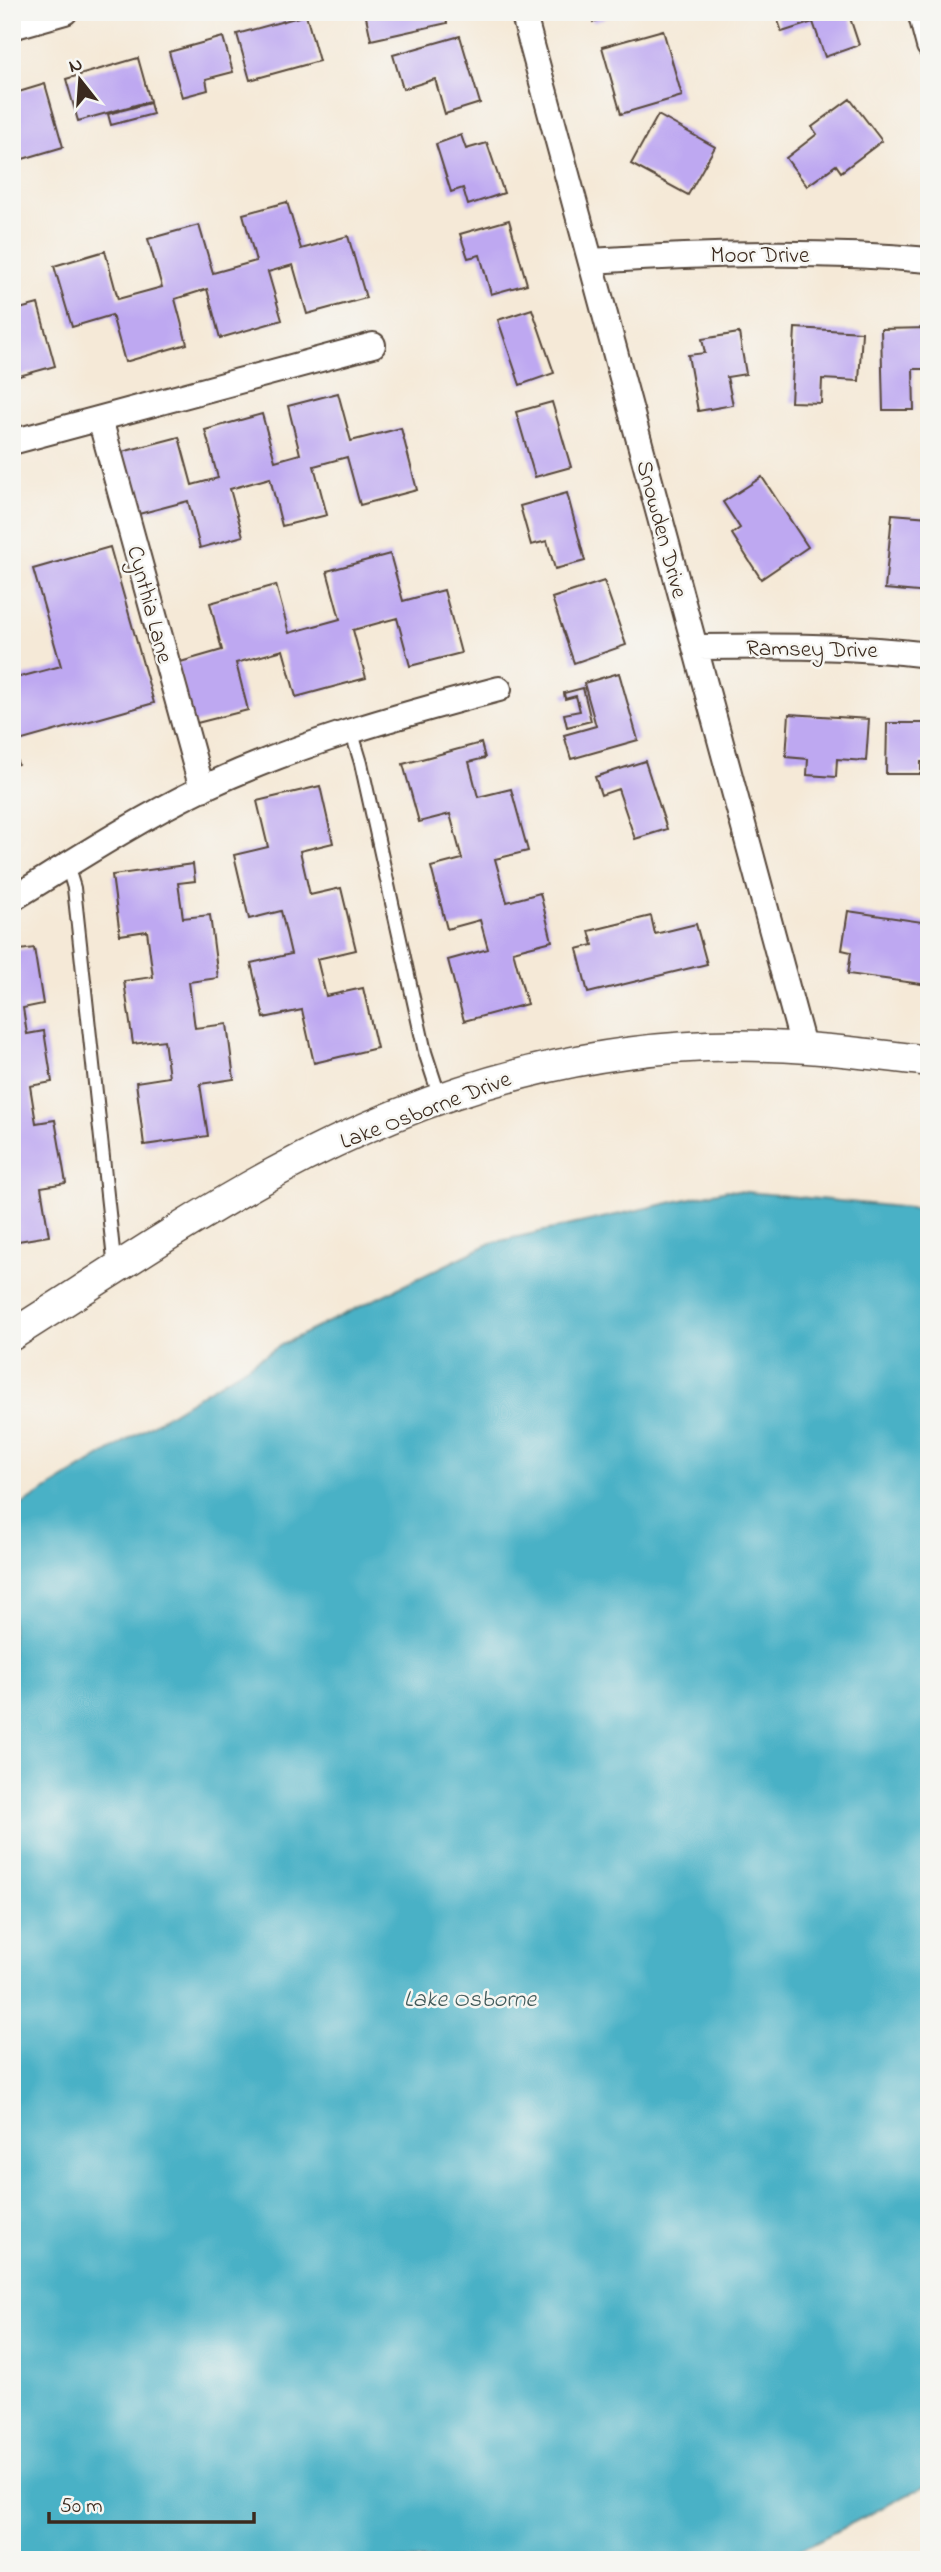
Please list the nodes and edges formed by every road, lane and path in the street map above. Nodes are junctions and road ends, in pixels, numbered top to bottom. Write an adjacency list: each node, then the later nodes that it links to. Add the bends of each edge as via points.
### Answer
1 (65, 12): 4 (street)
2 (523, 12): 7 (street, Snowden Drive)
3 (920, 12): 5 (street)
4 (12, 27)
5 (929, 46)
6 (929, 260): 7 (street, Moor Drive, via 780,253)
7 (591, 261): 11 (street, Snowden Drive)
8 (373, 345): 9 (street)
9 (100, 419): 10 (street); 15 (street, Cynthia Lane)
10 (12, 442)
11 (695, 647): 12 (street, Ramsey Drive, via 795,645); 18 (street, Snowden Drive)
12 (929, 655)
13 (499, 689): 14 (street)
14 (351, 730): 15 (street); 20 (lane, via 425,1052)
15 (202, 789): 16 (street)
16 (67, 865): 17 (street); 21 (lane, via 74,888)
17 (12, 899)
18 (803, 1046): 19 (street, Lake Osborne Drive); 20 (street, Lake Osborne Drive, via 706,1046 612,1055 527,1070)
19 (929, 1061)
20 (440, 1099): 21 (street, Lake Osborne Drive, via 274,1173)
21 (115, 1270): 22 (street, Lake Osborne Drive)
22 (12, 1335)

